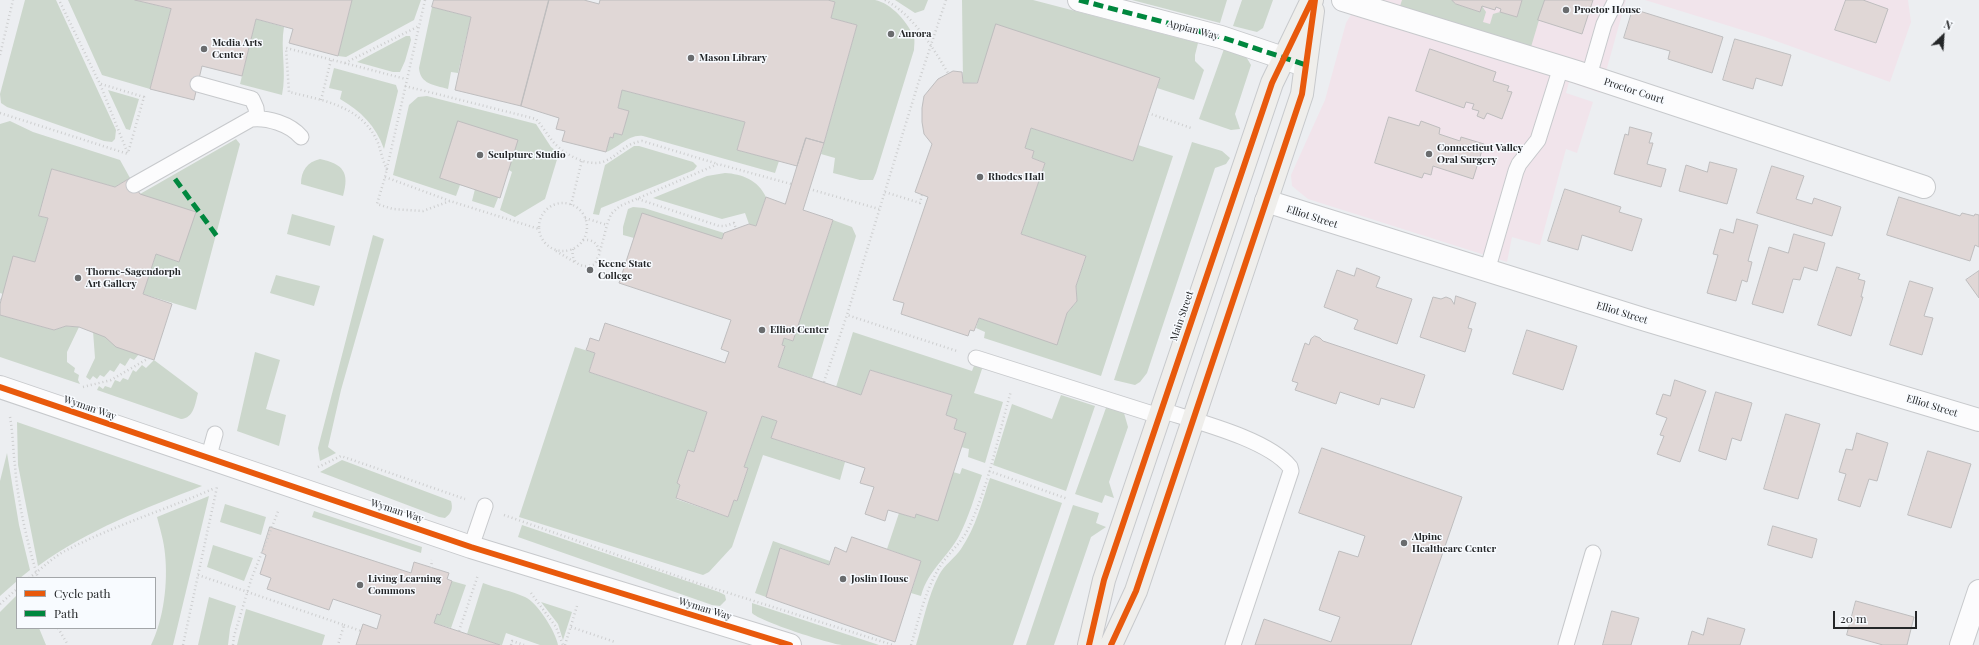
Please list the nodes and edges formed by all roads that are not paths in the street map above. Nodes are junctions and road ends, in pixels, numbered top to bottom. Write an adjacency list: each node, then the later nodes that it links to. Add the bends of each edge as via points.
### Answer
1 (1079, 0): 5 (street, Appian Way, via 1221,37)
2 (1313, 0): 5 (main road, Main Street); 6 (main road, Main Street)
3 (1343, 0): 7 (street, Proctor Court)
4 (1616, 0): 8 (lane, via 1604,24)
5 (1284, 57): 6 (street, Appian Way); 18 (main road, Main Street, via 1272,83)
6 (1306, 65): 14 (main road, Main Street, via 1302,94)
7 (1561, 67): 8 (street, Proctor Court); 15 (lane, via 1538,140 1516,171)
8 (1589, 76): 13 (street, Proctor Court)
9 (198, 84): 10 (lane, via 252,99)
10 (257, 118): 11 (lane, via 292,128); 12 (lane)
11 (301, 137)
12 (134, 185)
13 (1924, 187)
14 (1266, 201): 15 (street, Elliot Street); 20 (main road, Main Street)
15 (1487, 271): 19 (street, Elliot Street)
16 (976, 358): 18 (lane)
17 (1, 392): 22 (street, Wyman Way)
18 (1160, 413): 20 (lane); 27 (main road, Main Street, via 1104,580)
19 (1979, 420)
20 (1193, 421): 29 (main road, Main Street, via 1136,591); 30 (lane, via 1260,445 1290,467 1291,471)
21 (215, 434): 22 (lane)
22 (208, 459): 24 (street, Wyman Way)
23 (485, 506): 24 (lane)
24 (471, 547): 28 (street, Wyman Way)
25 (1593, 553): 31 (lane)
26 (1979, 591): 32 (street)
27 (1091, 644)
28 (790, 645)
29 (1111, 645)
30 (1233, 645)
31 (1566, 645)
32 (1961, 645)

